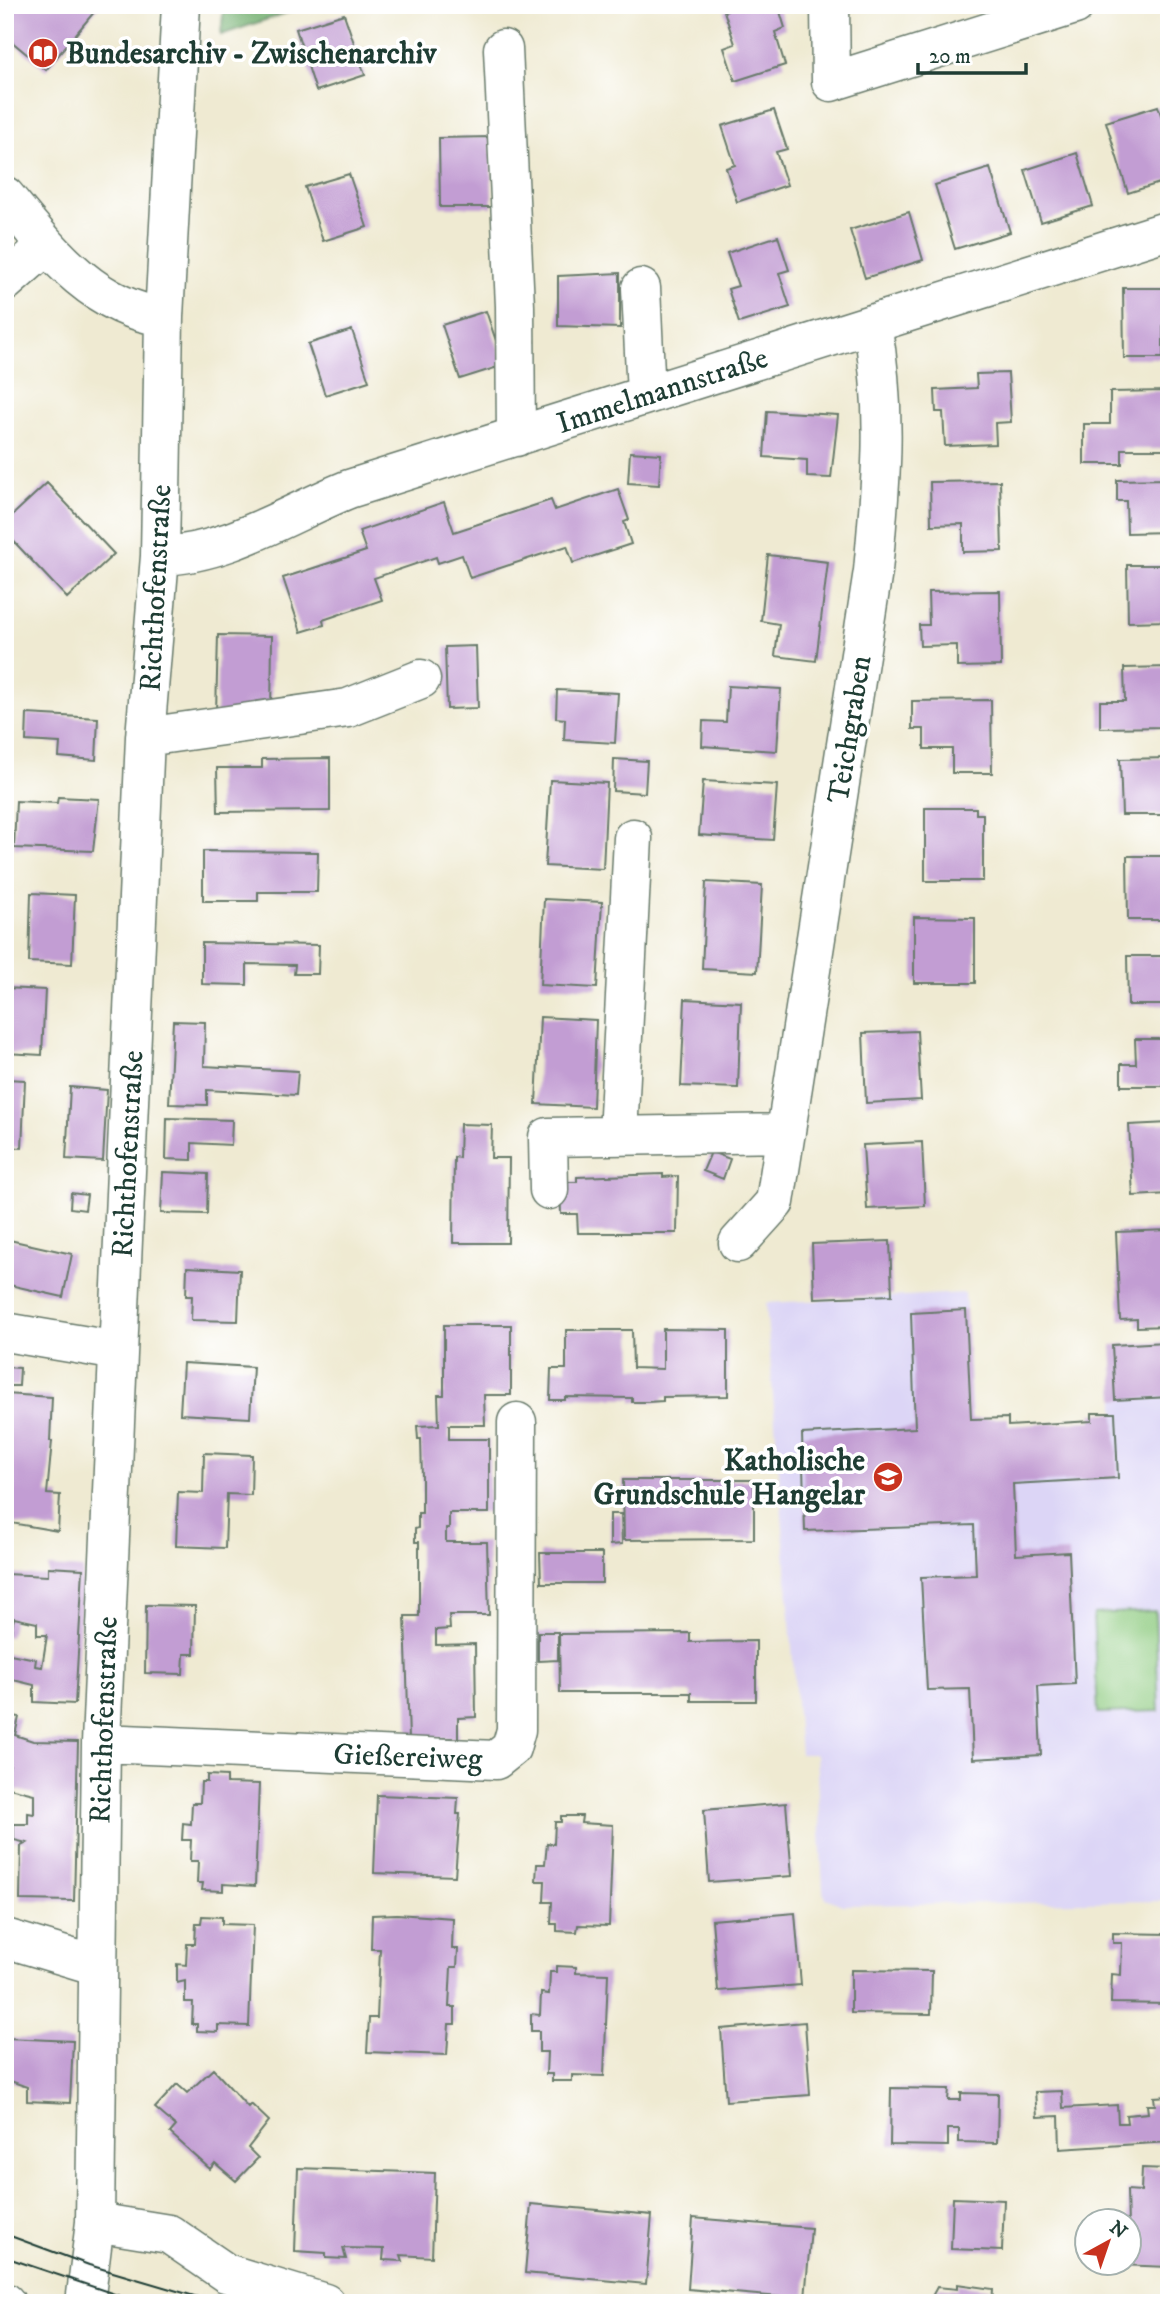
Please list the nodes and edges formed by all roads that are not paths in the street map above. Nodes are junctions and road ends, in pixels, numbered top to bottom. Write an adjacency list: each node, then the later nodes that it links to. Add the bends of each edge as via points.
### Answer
1 (181, 5): 10 (street, Richthofenstraße)
2 (830, 5): 3 (street, via 831,82)
3 (1074, 5)
4 (503, 50): 13 (street)
5 (5, 196): 7 (street)
6 (1169, 230): 11 (street, Immelmannstraße)
7 (46, 246): 8 (street); 10 (street, via 101,295 131,311)
8 (5, 282)
9 (641, 288): 12 (street)
10 (164, 317): 14 (street, Richthofenstraße)
11 (872, 324): 12 (street, Immelmannstraße); 18 (street, Teichgraben, via 883,402 873,570)
12 (646, 395): 13 (street, Immelmannstraße)
13 (516, 436): 14 (street, Immelmannstraße, via 349,489 218,548)
14 (160, 556): 16 (street, Richthofenstraße)
15 (421, 679): 16 (street, via 348,708)
16 (145, 737): 23 (street, Richthofenstraße)
17 (632, 838): 19 (street)
18 (786, 1133): 19 (street); 21 (street, Teichgraben, via 775,1202)
19 (618, 1135): 20 (street, via 548,1137)
20 (549, 1190)
21 (738, 1243)
22 (5, 1332): 23 (street)
23 (118, 1351): 25 (street, Richthofenstraße)
24 (517, 1422): 25 (street, Gießereiweg, via 516,1730 511,1748 496,1760)
25 (101, 1743): 27 (street, Richthofenstraße)
26 (5, 1938): 27 (street)
27 (98, 1966): 28 (street, Richthofenstraße)
28 (95, 2222): 29 (street, Richthofenstraße); 30 (street, via 169,2234 226,2273)
29 (85, 2303)
30 (325, 2303)

